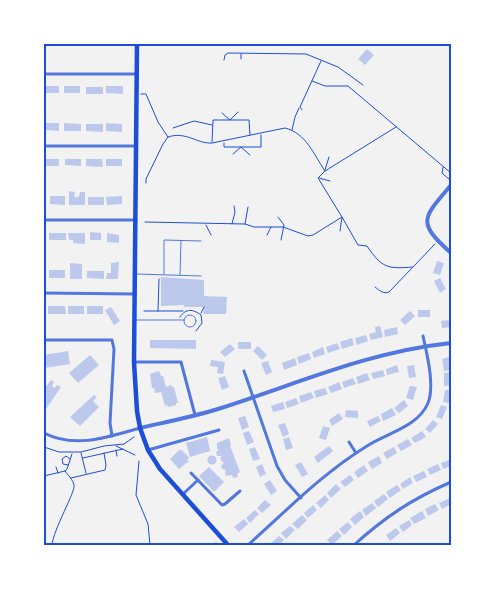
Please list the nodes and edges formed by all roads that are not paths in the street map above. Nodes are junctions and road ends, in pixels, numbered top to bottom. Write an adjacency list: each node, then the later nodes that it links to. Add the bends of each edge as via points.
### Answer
1 (137, 44): 3 (main road)
2 (44, 74): 3 (street)
3 (137, 74): 5 (main road)
4 (44, 146): 5 (street)
5 (136, 146): 8 (main road)
6 (451, 186): 11 (street, via 431,209 428,218 429,230)
7 (44, 220): 8 (street)
8 (136, 220): 12 (main road)
9 (181, 240): 10 (lane); 13 (lane, via 164,240); 14 (lane)
10 (201, 241)
11 (451, 253)
12 (135, 274): 13 (lane); 17 (main road)
13 (164, 274): 14 (lane)
14 (180, 275): 15 (lane)
15 (201, 276)
16 (44, 293): 17 (street)
17 (135, 294): 18 (main road)
18 (134, 320): 19 (lane); 24 (main road)
19 (184, 320): 19 (lane, via 189,327 196,322 192,315)
20 (423, 336): 23 (street)
21 (44, 340): 31 (street, via 112,340)
22 (451, 343): 23 (street)
23 (425, 346): 26 (street, via 359,360); 34 (street, via 431,389 426,407 408,424)
24 (134, 362): 27 (street, via 181,362); 28 (main road)
25 (244, 371): 26 (street)
26 (253, 397): 27 (street); 40 (street, via 277,466)
27 (195, 415): 28 (street)
28 (140, 428): 31 (street); 33 (main road)
29 (219, 430): 33 (street)
30 (44, 433): 31 (street, via 84,441)
31 (112, 436)
32 (349, 442): 34 (street)
33 (148, 450): 39 (main road)
34 (356, 453): 40 (street, via 328,472)
35 (191, 473): 36 (street)
36 (198, 480): 38 (street, via 222,505); 39 (street)
37 (451, 482): 43 (street, via 382,520)
38 (240, 491)
39 (183, 494): 41 (main road)
40 (301, 498): 42 (street)
41 (228, 545)
42 (248, 545)
43 (354, 545)

